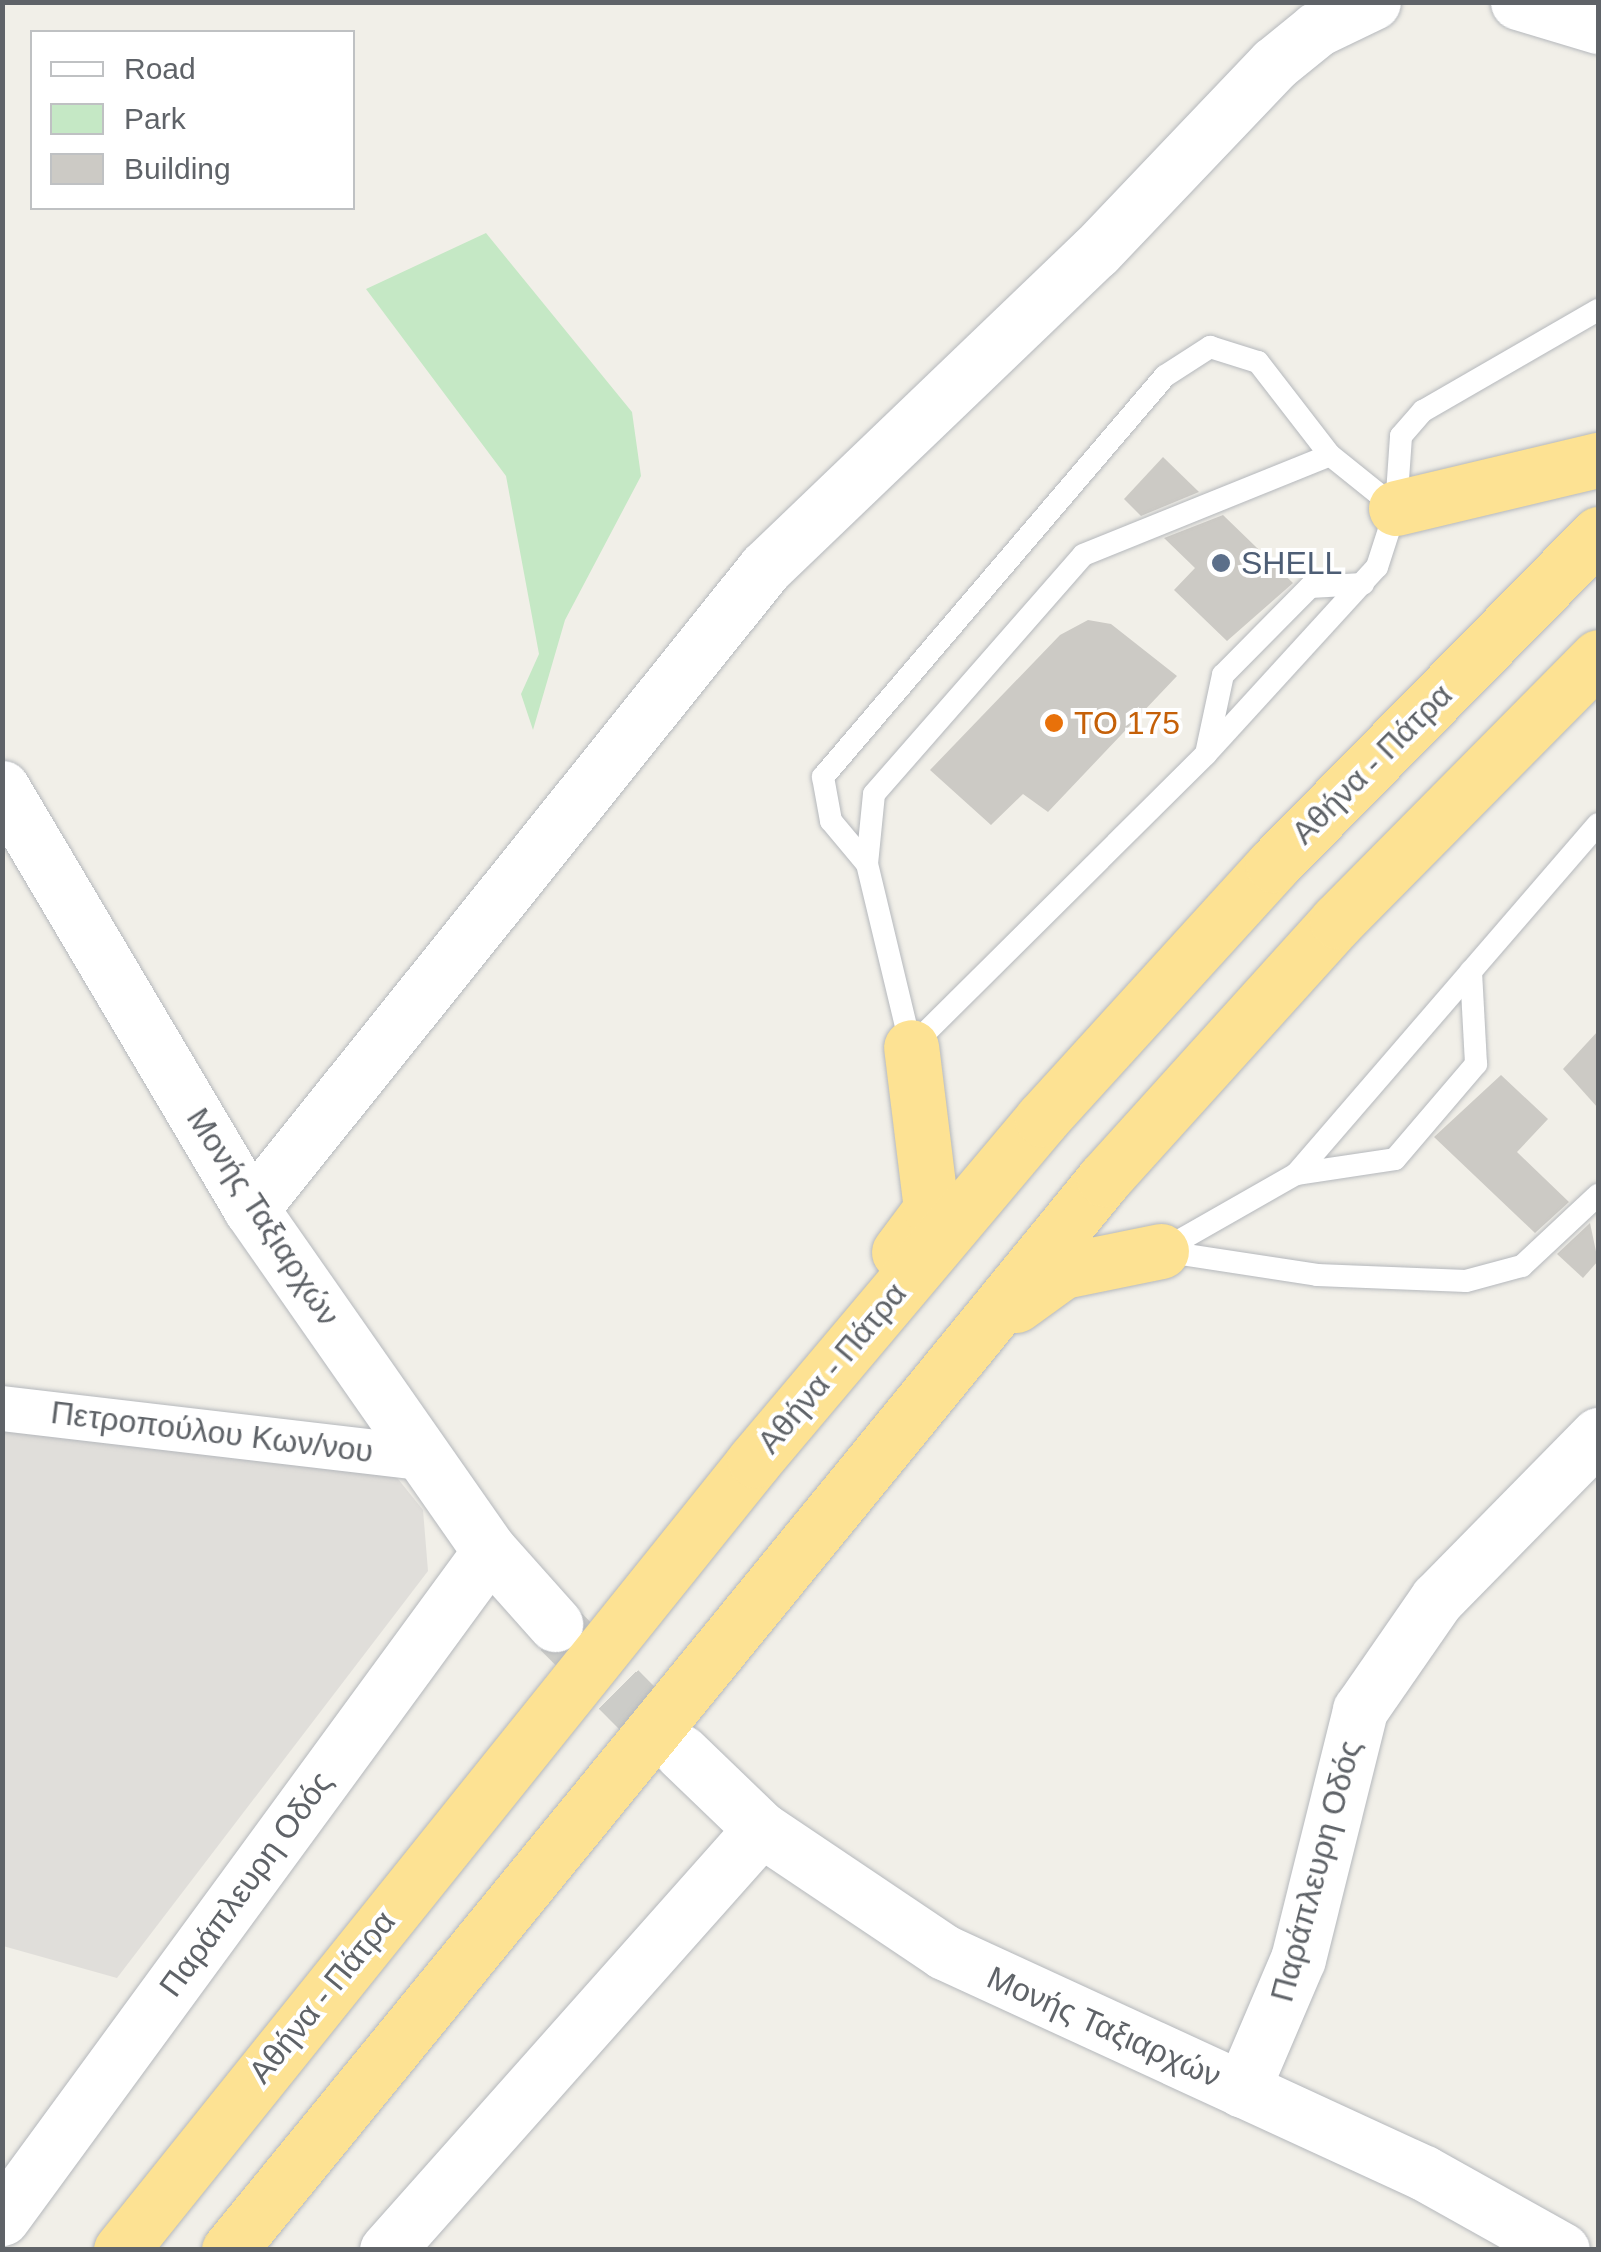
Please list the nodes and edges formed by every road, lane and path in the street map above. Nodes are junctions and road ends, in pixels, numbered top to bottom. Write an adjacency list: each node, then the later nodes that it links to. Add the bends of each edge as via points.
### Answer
1 (1373, 2): 19 (street, via 1317,29 1274,64 1095,252 765,568)
2 (1518, 2): 3 (street)
3 (1598, 26)
4 (1598, 310): 7 (lane, via 1423,411 1401,436)
5 (1330, 455): 7 (lane); 14 (lane, via 1084,555 874,794); 14 (lane, via 1258,362 1210,348 1165,376 824,778 831,821)
6 (1598, 460): 7 (highway)
7 (1396, 508): 9 (lane)
8 (1598, 534): 24 (highway, Αθήνα - Πάτρα, via 1132,1020)
9 (1362, 584): 11 (lane); 11 (lane, via 1310,588 1223,675)
10 (1598, 657): 25 (highway, via 1337,921)
11 (1206, 754): 16 (lane)
12 (2, 788): 19 (street, Μονής Ταξιαρχών)
13 (1598, 824): 15 (lane)
14 (867, 864): 16 (lane)
15 (1471, 971): 17 (lane); 17 (lane, via 1476,1064 1395,1159)
16 (911, 1047): 24 (highway, via 931,1208)
17 (1296, 1174): 20 (lane)
18 (1598, 1195): 20 (lane, via 1522,1266 1466,1282 1317,1276)
19 (251, 1209): 23 (street, Μονής Ταξιαρχών)
20 (1161, 1251): 25 (highway, via 1063,1271 1024,1295 899,1450)
21 (2, 1408): 23 (street, Πετροπούλου Κων/νου)
22 (1598, 1435): 30 (street, Παράπλευρη Οδός, via 1437,1598 1360,1710 1298,1959)
23 (422, 1457): 26 (street, Μονής Ταξιαρχών)
24 (755, 1460): 32 (highway, Αθήνα - Πάτρα)
25 (824, 1510): 33 (highway)
26 (490, 1551): 27 (street, Μονής Ταξιαρχών); 31 (street, Παράπλευρη Οδός)
27 (555, 1624)
28 (680, 1752): 29 (street, Μονής Ταξιαρχών)
29 (762, 1829): 30 (street, Μονής Ταξιαρχών, via 944,1952); 34 (street)
30 (1242, 2090): 35 (street, Μονής Ταξιαρχών, via 1424,2172)
31 (2, 2218)
32 (121, 2250)
33 (229, 2250)
34 (387, 2250)
35 (1562, 2250)

